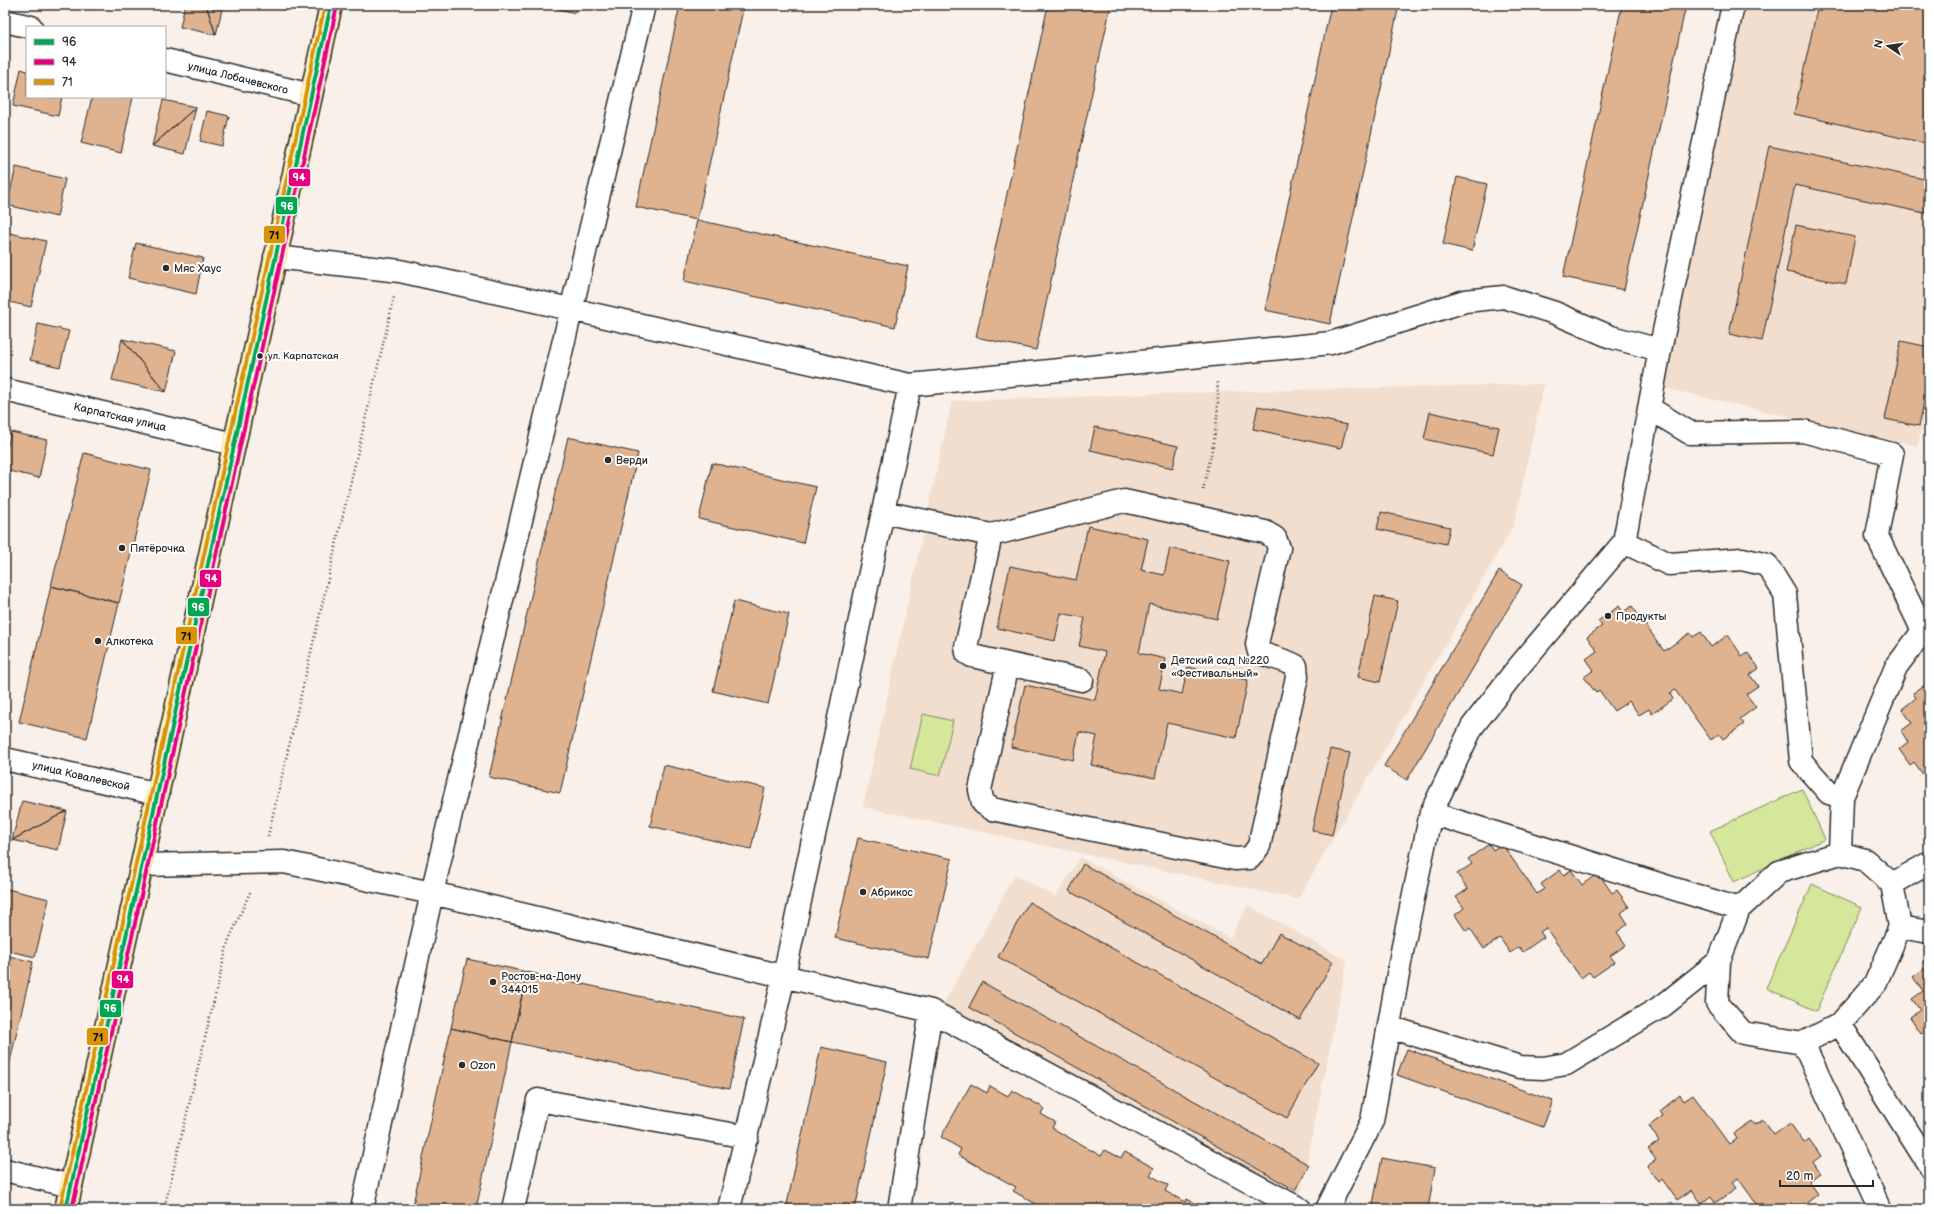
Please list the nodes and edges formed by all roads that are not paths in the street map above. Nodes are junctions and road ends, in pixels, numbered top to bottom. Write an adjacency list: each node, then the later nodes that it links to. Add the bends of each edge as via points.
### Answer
1 (331, 5): 7 (main road)
2 (644, 5): 9 (street)
3 (1732, 5): 10 (street)
4 (5, 21): 5 (street)
5 (27, 26)
6 (166, 60): 7 (street, улица Лобачевского)
7 (311, 96): 8 (main road)
8 (275, 258): 9 (street, via 400,271); 14 (main road)
9 (572, 309): 11 (street); 29 (street)
10 (1660, 350): 11 (street, via 1611,337 1555,313 1504,297 1465,301 1331,342); 13 (street)
11 (910, 385): 15 (street)
12 (5, 390): 14 (street, Карпатская улица)
13 (1649, 408): 17 (street); 18 (street, via 1690,433 1803,431 1892,454 1877,536)
14 (234, 444): 22 (main road)
15 (883, 512): 16 (street); 34 (street)
16 (991, 535): 19 (street, via 966,647 967,653 972,656); 19 (street, via 1124,501 1265,532 1275,538 1279,548 1257,644 1259,652 1296,666 1297,677 1259,846 1250,858 1235,859 992,809 983,803 980,790)
17 (1624, 542): 23 (street, via 1669,564 1742,559 1767,565 1785,594 1801,761 1828,793); 24 (street, via 1516,670 1472,727)
18 (1926, 631): 23 (street, via 1896,667)
19 (1008, 664): 20 (street)
20 (1082, 680)
21 (5, 758): 22 (street, улица Ковалевской)
22 (158, 794): 27 (main road)
23 (1842, 796): 25 (street)
24 (1431, 813): 30 (street); 37 (street, via 1402,946)
25 (1840, 853): 28 (street, via 1865,860); 30 (street, via 1779,872)
26 (1929, 863): 28 (street)
27 (142, 865): 29 (street, via 284,862); 42 (main road)
28 (1892, 884): 31 (street)
29 (432, 893): 34 (street); 44 (street)
30 (1739, 909): 33 (street)
31 (1900, 927): 32 (street); 36 (street, via 1875,984)
32 (1929, 932)
33 (1719, 961): 37 (street, via 1664,1005 1566,1064 1543,1068 1520,1067); 38 (street, via 1717,1003 1743,1033)
34 (784, 976): 35 (street); 39 (street)
35 (930, 1011): 47 (street); 48 (street)
36 (1840, 1024): 38 (street); 40 (street)
37 (1389, 1027): 49 (street, via 1372,1121)
38 (1803, 1043): 50 (street)
39 (747, 1137): 45 (street, via 538,1100); 46 (street)
40 (1929, 1165)
41 (5, 1170): 42 (street)
42 (71, 1186): 43 (main road)
43 (66, 1209)
44 (362, 1209)
45 (513, 1209)
46 (729, 1209)
47 (899, 1209)
48 (1300, 1209)
49 (1327, 1209)
50 (1880, 1209)

